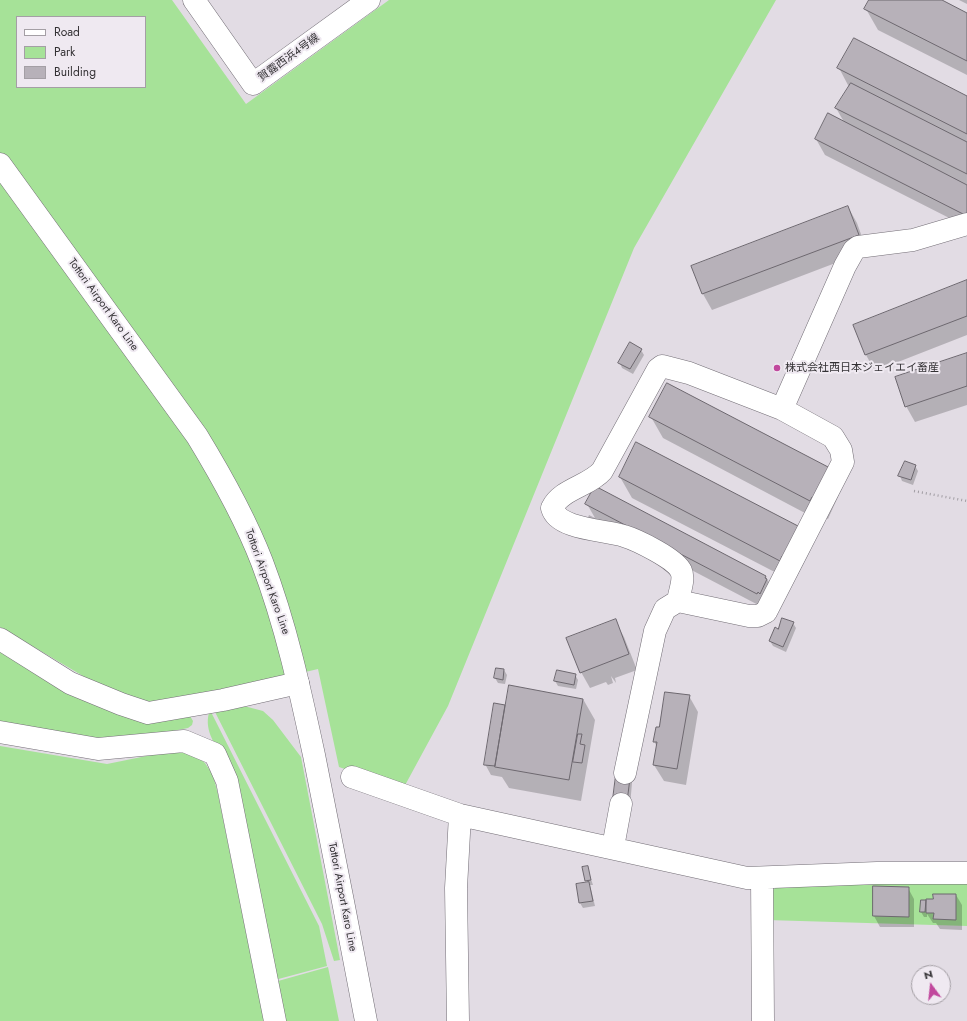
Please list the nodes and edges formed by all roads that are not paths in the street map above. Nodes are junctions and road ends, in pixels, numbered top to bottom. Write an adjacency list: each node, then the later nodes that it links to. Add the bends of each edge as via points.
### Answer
1 (194, 0): 2 (street, 賀露西浜4号線, via 253,84)
2 (369, 0)
3 (0, 164): 8 (street, Tottori Airport Karo Line, via 180,410 212,461 239,510 262,562 287,635)
4 (967, 224): 5 (street, via 913,240 858,247 854,250)
5 (782, 409): 6 (street, via 833,437 841,450 843,462 766,612 750,616); 6 (street, via 689,373 667,366 660,367 602,471 597,477 577,487 554,504 552,508 557,517 586,530 624,536 673,562 681,570 682,575)
6 (678, 601): 10 (street, via 665,609 655,631)
7 (0, 639): 8 (street, via 70,683 148,712 216,701)
8 (298, 683): 18 (street, Tottori Airport Karo Line)
9 (0, 732): 17 (street, via 98,749 184,741 215,754 227,781)
10 (625, 773)
11 (352, 777): 13 (street)
12 (621, 804): 14 (street)
13 (460, 816): 14 (street); 19 (street, via 456,888)
14 (613, 847): 16 (street, via 746,878)
15 (967, 873): 16 (street, via 877,873)
16 (762, 878): 20 (street)
17 (275, 1021)
18 (366, 1021)
19 (458, 1021)
20 (764, 1021)

